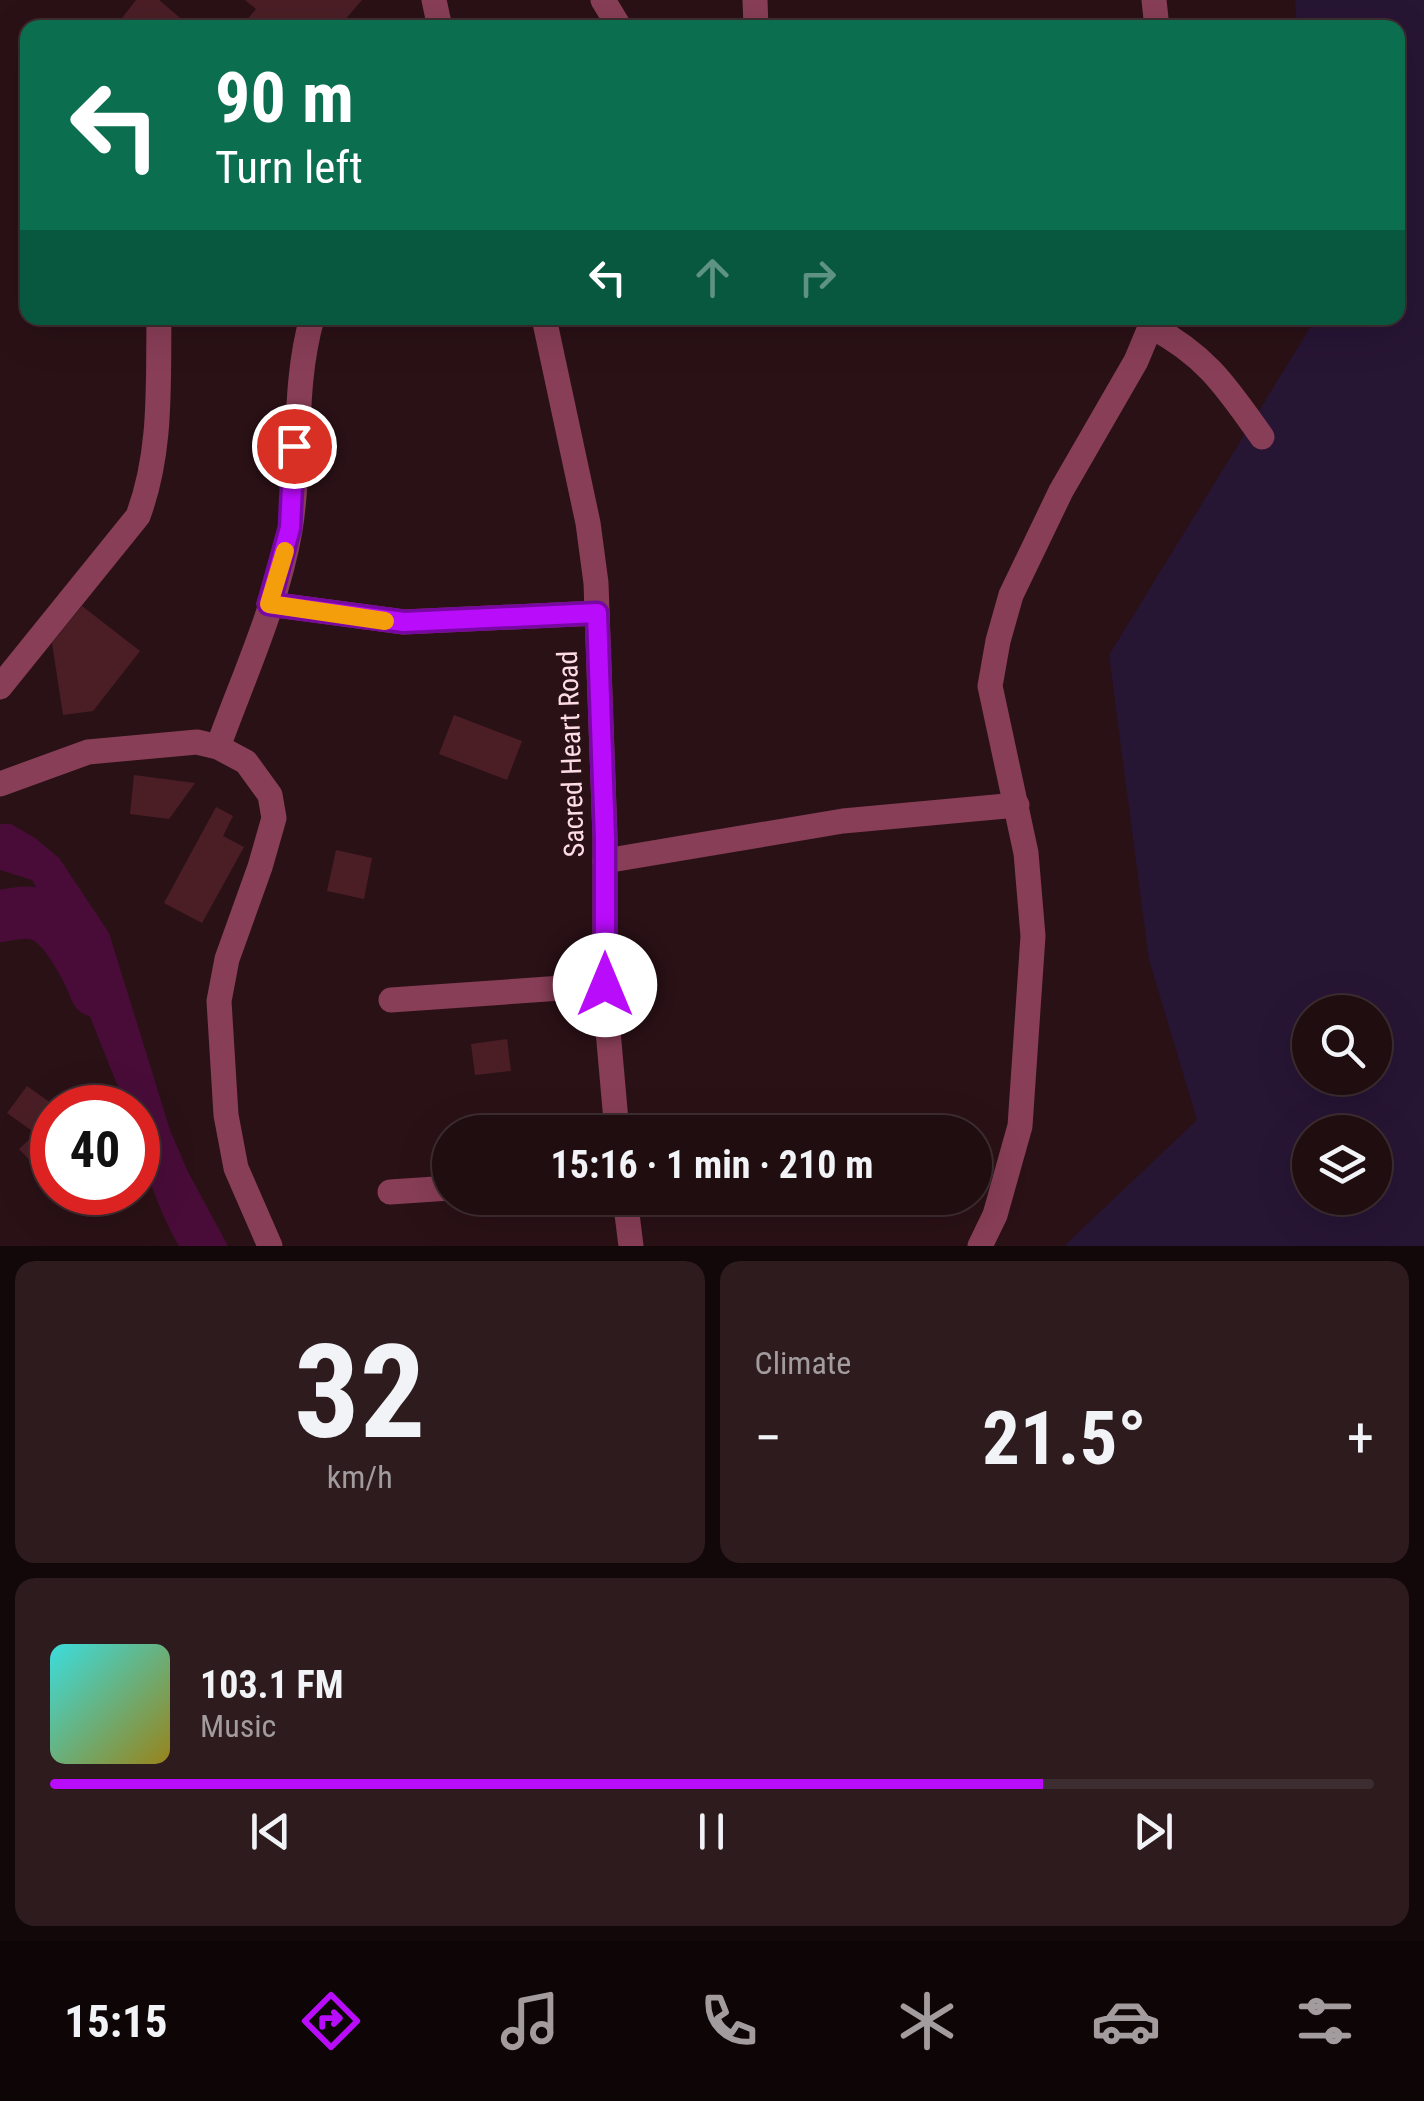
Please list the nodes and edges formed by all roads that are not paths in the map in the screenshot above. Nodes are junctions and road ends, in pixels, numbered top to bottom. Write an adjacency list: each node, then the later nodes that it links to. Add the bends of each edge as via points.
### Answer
1 (159, 325): 9 (street, via 157,441 138,516)
2 (311, 325): 7 (street, via 296,410 290,528)
3 (546, 325): 8 (street, Sacred Heart Road, via 588,523)
4 (1151, 325): 12 (street, via 1062,490 1002,626 990,686)
5 (1157, 325): 6 (street, via 1200,357)
6 (1262, 437)
7 (269, 604): 8 (street, via 404,622); 10 (street)
8 (597, 613): 13 (street, Sacred Heart Road)
9 (0, 687)
10 (218, 747): 11 (street, via 162,743 88,752); 20 (street, via 258,776 274,818 218,1002 236,1168)
11 (0, 784)
12 (1016, 805): 13 (street, via 844,821); 22 (street, via 1033,936 1030,1008 1020,1126)
13 (605, 860): 14 (street, Sacred Heart Road)
14 (605, 985): 15 (street); 16 (street, Sacred Heart Road)
15 (391, 1000)
16 (616, 1115)
17 (432, 1189): 18 (street)
18 (390, 1192)
19 (627, 1215): 21 (street)
20 (270, 1246)
21 (631, 1246)
22 (980, 1246)

